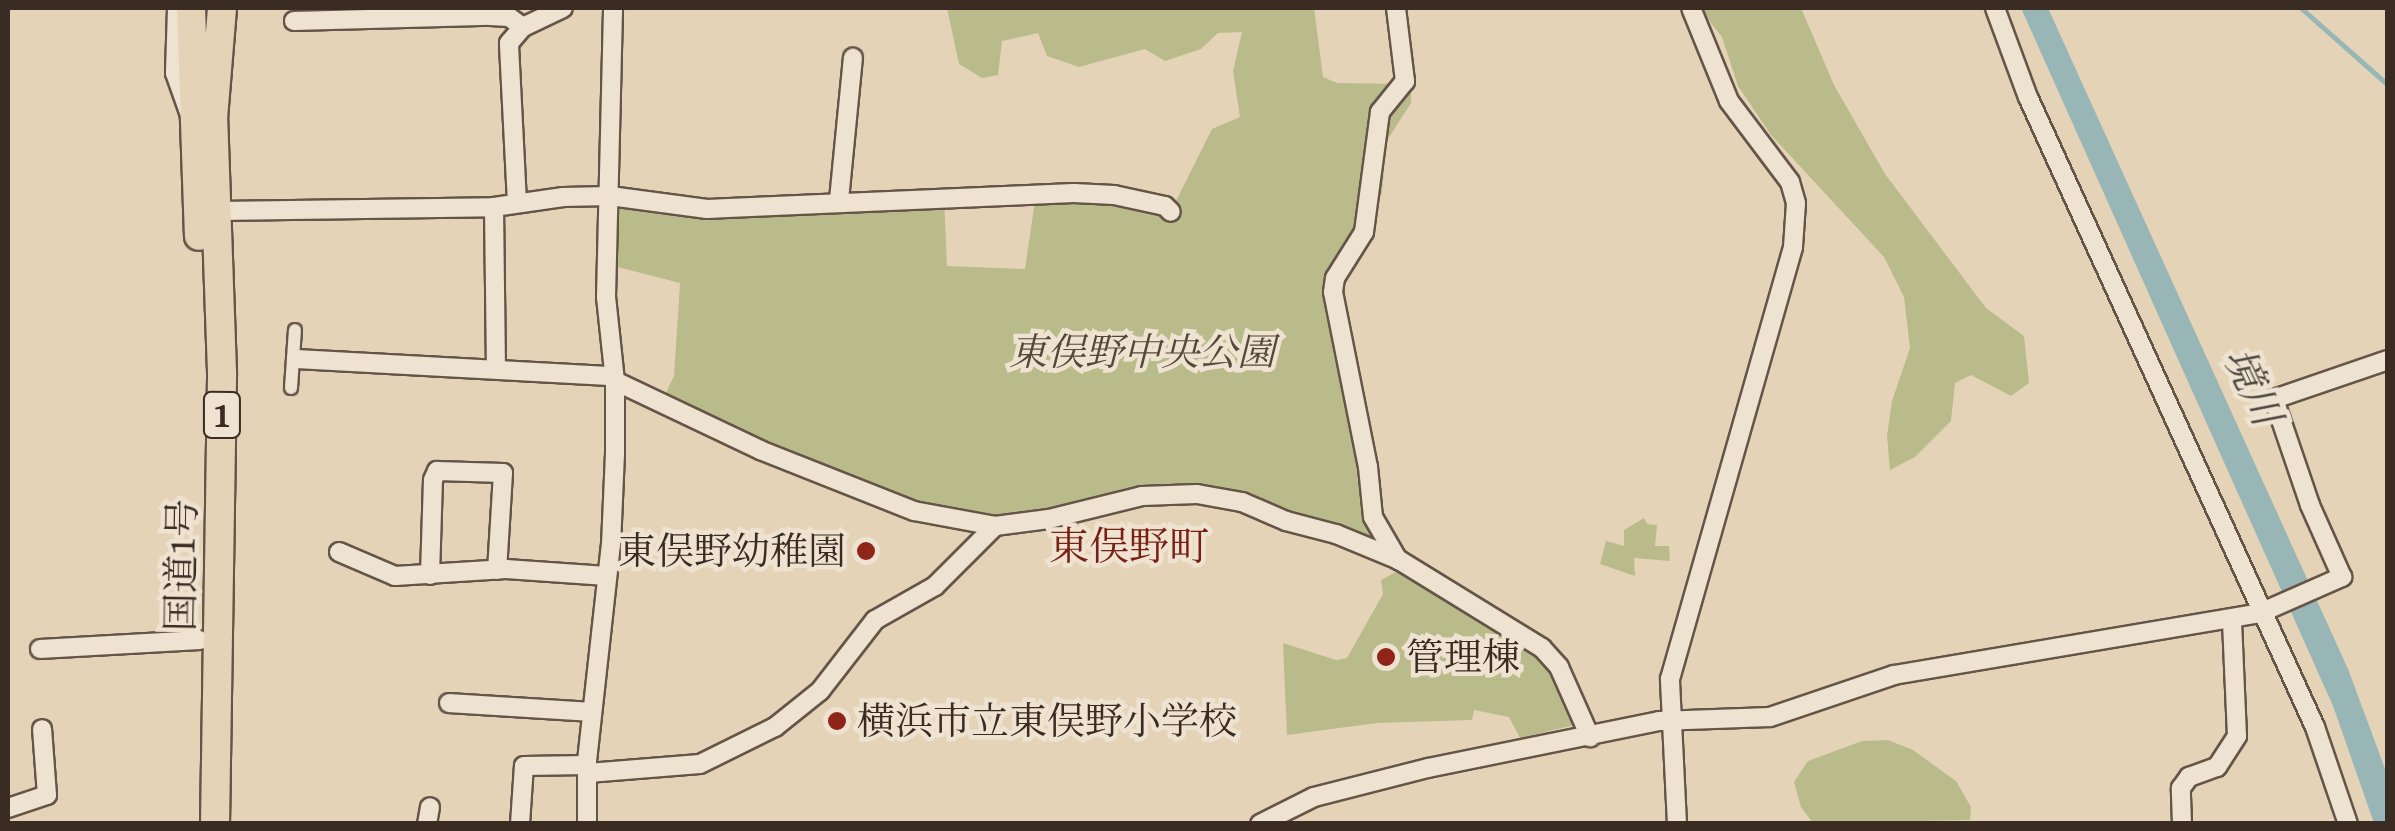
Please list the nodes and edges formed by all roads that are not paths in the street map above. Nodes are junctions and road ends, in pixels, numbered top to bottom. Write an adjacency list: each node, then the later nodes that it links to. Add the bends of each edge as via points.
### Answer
1 (176, 8): 15 (street, via 177,87)
2 (191, 8): 15 (highway, 国道1号 / 1)
3 (206, 8): 15 (highway, 1)
4 (222, 8): 20 (highway, 国道1号 / 1, via 214,118)
5 (563, 8): 12 (street)
6 (613, 8): 16 (street)
7 (1396, 8): 30 (street, via 1405,81 1380,112 1364,232 1333,292 1373,517)
8 (1691, 8): 14 (street)
9 (1706, 8): 14 (street)
10 (1995, 8): 34 (street, via 2028,97)
11 (294, 21): 12 (street, via 490,16)
12 (523, 26): 18 (street, via 508,43)
13 (853, 58): 17 (street)
14 (1715, 66): 40 (street, via 1745,127 1790,182 1795,224 1670,678)
15 (194, 122): 36 (highway, 国道1号 / 1, via 205,378)
16 (610, 196): 17 (street, via 707,208); 18 (street); 26 (street, via 606,297)
17 (840, 200): 21 (street, via 1074,193 1147,202)
18 (517, 203): 19 (street)
19 (494, 208): 20 (street); 25 (street)
20 (217, 211): 46 (highway, 国道1号 / 1, via 222,412)
21 (1171, 212)
22 (295, 330): 23 (street)
23 (296, 359): 25 (street); 27 (street)
24 (2388, 360): 34 (street, via 2274,399 2342,576)
25 (496, 366): 26 (street)
26 (615, 378): 28 (street, via 760,450 897,506); 33 (street)
27 (291, 388)
28 (995, 526): 30 (street, via 1142,496 1222,496); 43 (street, via 935,586 875,620 820,691 774,727 700,764)
29 (339, 552): 32 (street, via 386,574)
30 (1399, 560): 42 (street, via 1550,655)
31 (497, 570): 32 (street); 32 (street, via 503,473 437,471); 33 (street)
32 (430, 575)
33 (606, 576): 39 (street)
34 (2264, 611): 35 (street); 52 (street)
35 (2232, 620): 40 (street, via 1910,672 1770,717); 51 (street, via 2238,736 2217,766 2181,788)
36 (200, 640): 37 (street); 45 (highway, 国道1号 / 1)
37 (40, 649)
38 (449, 704): 39 (street)
39 (592, 712): 43 (street)
40 (1669, 720): 42 (street); 50 (street)
41 (42, 730): 44 (street, via 46,795)
42 (1590, 737): 49 (street, via 1314,797)
43 (588, 769): 47 (street, via 524,766); 48 (street)
44 (8, 808)
45 (199, 824)
46 (215, 824)
47 (520, 824)
48 (586, 824)
49 (1260, 824)
50 (1677, 824)
51 (2182, 824)
52 (2348, 824)

